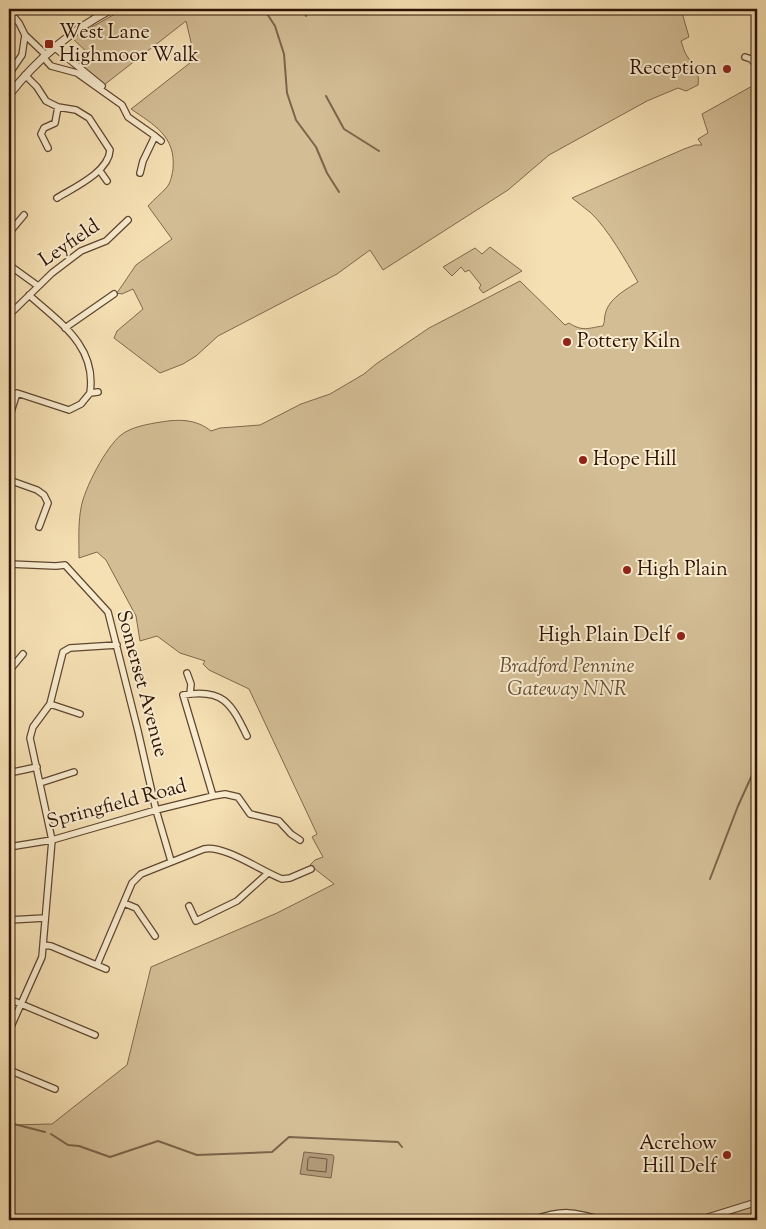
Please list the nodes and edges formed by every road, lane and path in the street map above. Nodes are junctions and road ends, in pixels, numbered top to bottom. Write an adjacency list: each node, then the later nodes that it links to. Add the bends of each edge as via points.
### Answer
1 (93, 9): 4 (street)
2 (112, 9): 4 (street)
3 (9, 11): 5 (street)
4 (98, 16): 6 (street)
5 (25, 35): 7 (street); 10 (street, via 22,55)
6 (54, 47): 7 (street); 12 (street)
7 (45, 56): 11 (street); 15 (street, via 51,66 78,73 122,105 128,117)
8 (745, 57): 9 (street)
9 (757, 66)
10 (9, 74)
11 (25, 75): 13 (street); 14 (street, via 46,101)
12 (102, 86)
13 (9, 95)
14 (58, 107): 17 (street, via 55,123 44,128 41,134); 18 (street, via 89,118 108,146 108,159)
15 (156, 136): 16 (street); 19 (street)
16 (161, 141)
17 (48, 148)
18 (97, 172): 20 (street); 21 (street)
19 (140, 173)
20 (107, 181)
21 (56, 198)
22 (24, 215): 24 (street)
23 (128, 220): 26 (street, Leyfield, via 106,241 81,251)
24 (9, 233)
25 (9, 265): 26 (street)
26 (38, 286): 27 (street, Leyfield)
27 (29, 294): 29 (street, Leyfield); 30 (street)
28 (114, 294): 30 (street)
29 (9, 315)
30 (66, 328): 32 (street, via 86,353)
31 (98, 392): 32 (street)
32 (90, 393): 33 (street, via 81,404 69,410 17,393)
33 (9, 418)
34 (9, 480): 35 (street, via 44,495 48,504)
35 (39, 527)
36 (9, 564): 37 (street, Somerset Avenue, via 65,565 106,608)
37 (116, 645): 42 (street, via 66,650 61,656); 50 (street, Somerset Avenue)
38 (23, 654): 39 (street)
39 (9, 671)
40 (187, 673): 41 (street)
41 (190, 694): 44 (street, via 209,693 223,699); 49 (street, via 183,695)
42 (50, 704): 43 (street); 45 (street, via 30,734)
43 (80, 714)
44 (247, 736)
45 (37, 767): 47 (street); 48 (street)
46 (74, 772): 48 (street)
47 (9, 773)
48 (40, 783): 51 (street)
49 (213, 796): 50 (street, Springfield Road); 52 (street, Springfield Road, via 234,795 250,814 279,821)
50 (156, 810): 51 (street, Springfield Road); 54 (street, Somerset Avenue)
51 (52, 840): 53 (street, Springfield Road); 59 (street)
52 (300, 840)
53 (9, 847)
54 (171, 861): 56 (street, via 214,848); 57 (street, via 137,876)
55 (311, 869): 56 (street, via 282,880)
56 (267, 874): 58 (street, via 237,901 196,921)
57 (124, 903): 61 (street, via 136,908); 63 (street)
58 (188, 906)
59 (45, 918): 60 (street); 62 (street)
60 (9, 920)
61 (155, 936)
62 (43, 945): 63 (street); 66 (street, via 42,957)
63 (97, 965): 64 (street)
64 (106, 969)
65 (9, 999): 66 (street)
66 (22, 1004): 67 (street); 68 (street)
67 (9, 1031)
68 (95, 1035)
69 (9, 1070): 70 (street)
70 (55, 1089)
71 (757, 1202): 76 (street)
72 (364, 1220): 73 (street)
73 (385, 1220)
74 (533, 1220): 75 (street, via 566,1212)
75 (603, 1220)
76 (699, 1220)

